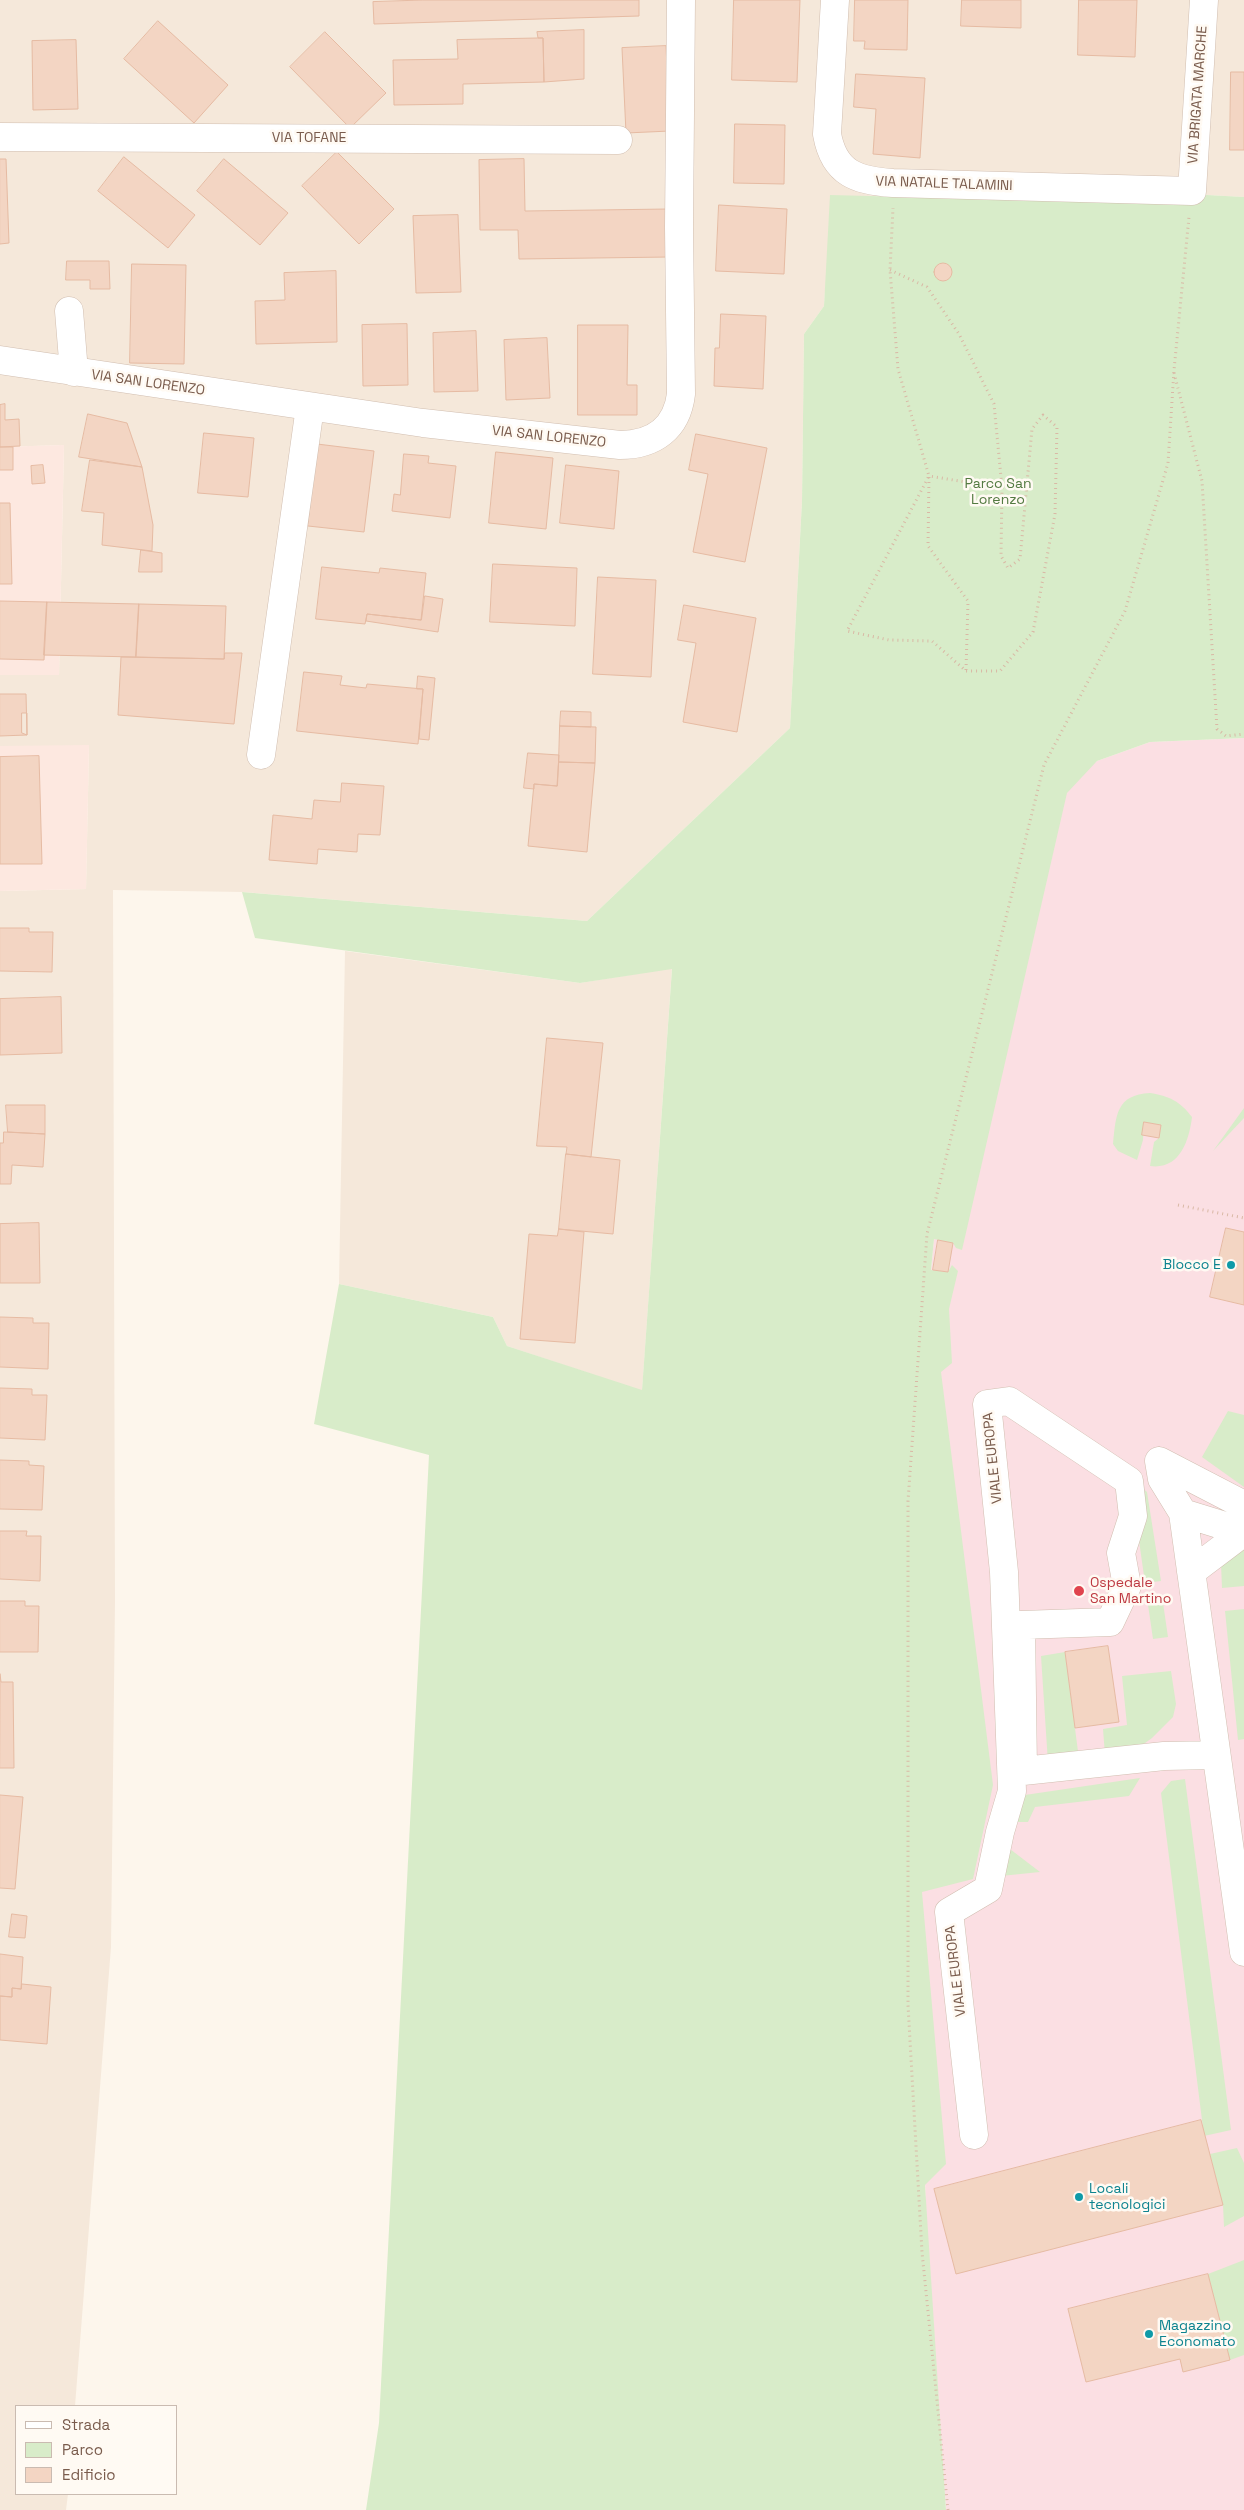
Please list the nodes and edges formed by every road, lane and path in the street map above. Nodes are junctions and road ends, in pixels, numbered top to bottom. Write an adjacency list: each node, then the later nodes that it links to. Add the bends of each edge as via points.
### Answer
1 (681, 0): 13 (street, VIA SAN LORENZO, via 681,394 679,410 672,423 649,441 620,445 423,423)
2 (835, 0): 6 (street, VIA NATALE TALAMINI, via 829,146 838,162 852,175 869,181)
3 (1204, 0): 7 (street, VIA BRIGATA MARCHE)
4 (0, 137): 5 (street, VIA TOFANE)
5 (618, 140)
6 (894, 183): 7 (street, VIA NATALE TALAMINI); 8 (path)
7 (1192, 191): 11 (path)
8 (890, 270): 14 (path, via 898,369); 15 (path, via 927,287 959,334 994,404)
9 (68, 311): 12 (street)
10 (0, 360): 12 (street, VIA SAN LORENZO)
11 (1174, 370): 17 (path, via 1202,481 1217,729 1226,736); 29 (path, via 1168,463 1125,610 1044,765 927,1234 908,1501 908,2005 922,2252)
12 (74, 372): 13 (street, VIA SAN LORENZO)
13 (310, 406): 18 (street)
14 (929, 476): 15 (path); 16 (path, via 928,546 968,601); 16 (path, via 846,631 889,640 932,641)
15 (1002, 488): 16 (path, via 1001,556 1008,568 1020,559 1032,429 1043,415 1057,427 1056,514 1033,632 1000,671)
16 (966, 671)
17 (1244, 734)
18 (262, 755)
19 (1178, 1205): 20 (path)
20 (1244, 1218)
21 (1244, 1505): 22 (street, via 1159,1461 1162,1479)
22 (1183, 1513): 23 (street); 24 (street)
23 (1244, 1532): 24 (street)
24 (1191, 1572): 25 (street)
25 (1216, 1754): 26 (street); 28 (street, VIALE EUROPA, via 1164,1756 1023,1771 1022,1625 1110,1622 1126,1586 1122,1553 1133,1516 1129,1481 1009,1401 987,1404 1004,1572 1012,1791 988,1890 949,1912)
26 (1233, 1793): 27 (street)
27 (1244, 1952)
28 (974, 2135)
29 (948, 2510)

